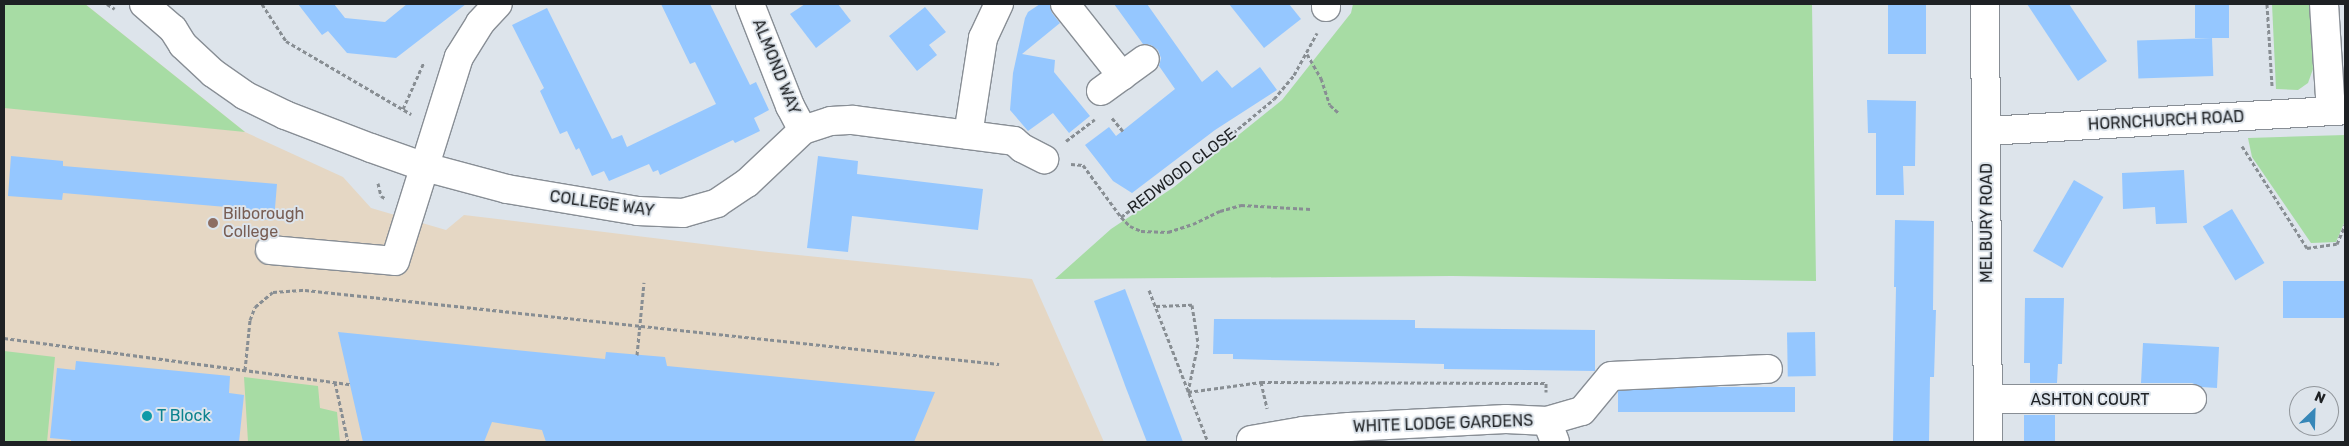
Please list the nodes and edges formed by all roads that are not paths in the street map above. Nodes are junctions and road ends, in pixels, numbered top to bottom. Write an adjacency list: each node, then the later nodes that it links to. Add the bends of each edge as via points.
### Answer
1 (144, 4): 8 (street, COLLEGE WAY)
2 (498, 4): 15 (street, via 480,23 459,57)
3 (750, 4): 11 (street, ALMOND WAY, via 790,106)
4 (999, 4): 13 (street, via 983,38)
5 (1065, 4): 9 (street, via 1107,98)
6 (1985, 4): 12 (street, MELBURY ROAD)
7 (2324, 4): 10 (street)
8 (171, 16): 15 (street, COLLEGE WAY, via 183,45 213,74 244,95 285,115)
9 (1145, 59)
10 (2338, 111): 12 (street, HORNCHURCH ROAD)
11 (803, 130): 13 (street, COLLEGE WAY, via 853,120); 15 (street, COLLEGE WAY, via 747,183 717,203 683,213 638,212 506,189)
12 (1986, 131): 18 (street, MELBURY ROAD)
13 (968, 135): 14 (street, via 1014,141)
14 (1044, 158)
15 (425, 167): 16 (street, via 395,261)
16 (270, 250)
17 (1768, 369): 20 (street, WHITE LODGE GARDENS, via 1611,376 1582,410)
18 (1988, 399): 19 (street, ASHTON COURT); 22 (street, MELBURY ROAD)
19 (2192, 399)
20 (1551, 432): 21 (street, WHITE LODGE GARDENS, via 1506,419 1349,427)
21 (1251, 440)
22 (1988, 442)

